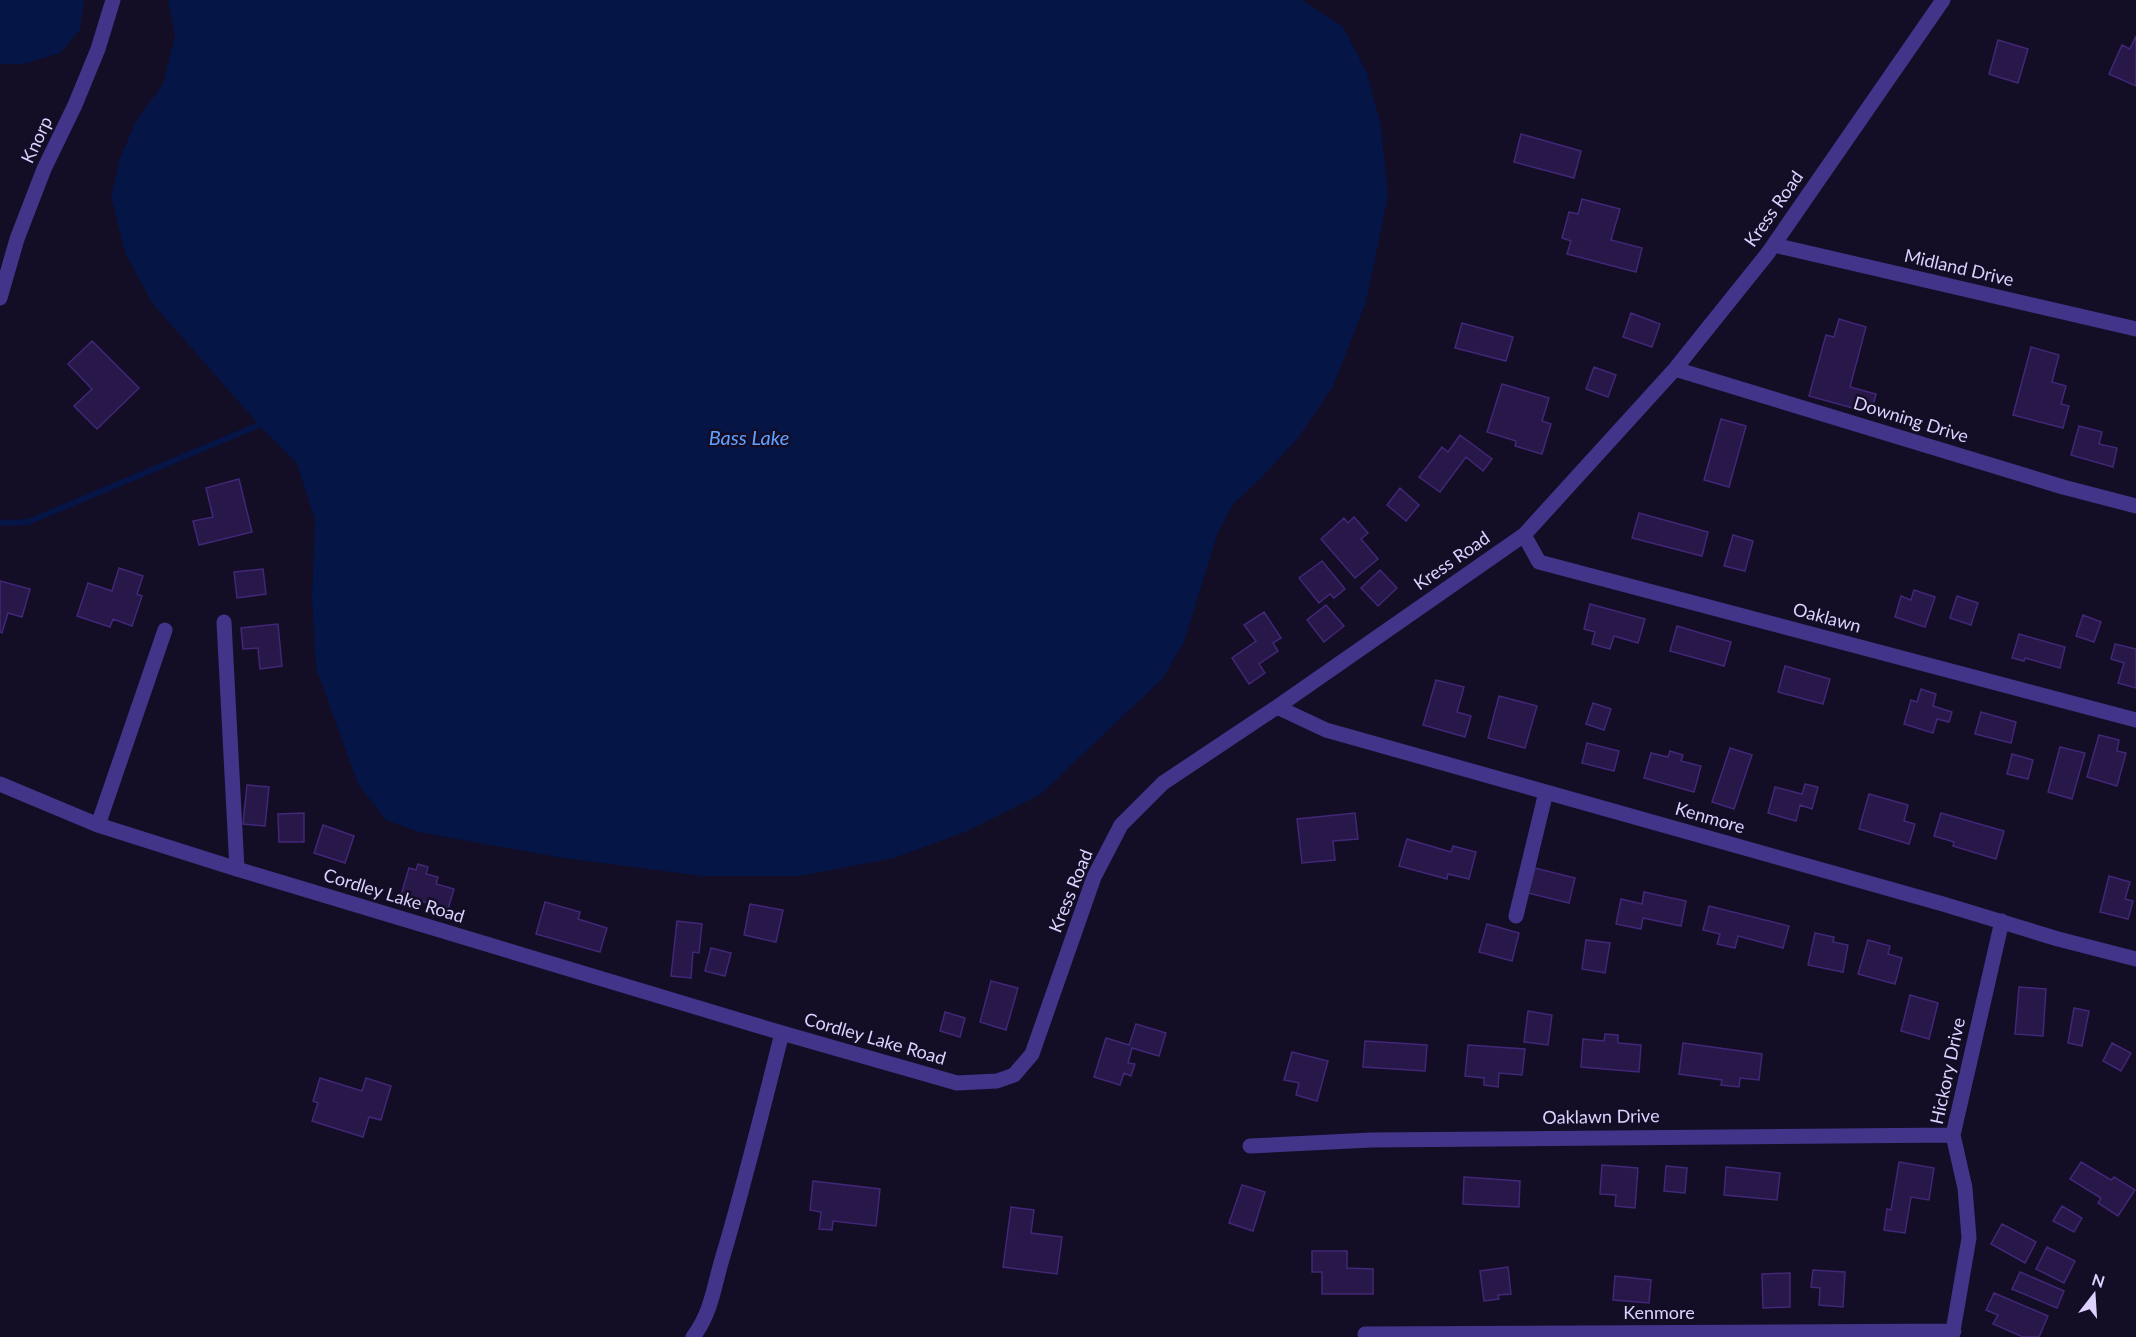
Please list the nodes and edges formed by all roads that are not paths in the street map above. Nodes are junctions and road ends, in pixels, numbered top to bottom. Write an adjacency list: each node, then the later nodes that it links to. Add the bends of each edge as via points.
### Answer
1 (113, 0): 4 (street, Knorp, via 98,49 17,238)
2 (1943, 0): 3 (street, Kress Road)
3 (1774, 245): 5 (street, Midland Drive); 6 (street, Kress Road)
4 (0, 298)
5 (2136, 329)
6 (1675, 369): 7 (street, Downing Drive); 8 (street, Kress Road)
7 (2136, 506)
8 (1524, 535): 11 (street, Kress Road); 12 (street, Oaklawn, via 1539,562)
9 (224, 622): 16 (street)
10 (165, 630): 15 (street)
11 (1277, 707): 14 (street, Kenmore, via 1326,730); 21 (street, Kress Road, via 1163,783 1121,825 1094,877 1032,1054 1014,1075 997,1081)
12 (2136, 720)
13 (0, 784): 15 (street, Cordley Lake Road)
14 (1546, 792): 17 (street); 18 (street, Kenmore)
15 (98, 825): 16 (street, Cordley Lake Road)
16 (237, 868): 20 (street, Cordley Lake Road)
17 (1516, 916)
18 (2002, 921): 19 (street, Kenmore); 22 (street, Hickory Drive)
19 (2136, 959)
20 (782, 1033): 21 (street, Cordley Lake Road); 26 (street, Cordley Lake Road, via 712,1297 704,1323)
21 (957, 1083)
22 (1953, 1135): 23 (street, Oaklawn Drive, via 1371,1140); 25 (street, Hickory Drive, via 1965,1188 1969,1238)
23 (1250, 1146)
24 (1365, 1334): 25 (street, Kenmore)
25 (1953, 1334)
26 (693, 1337)

